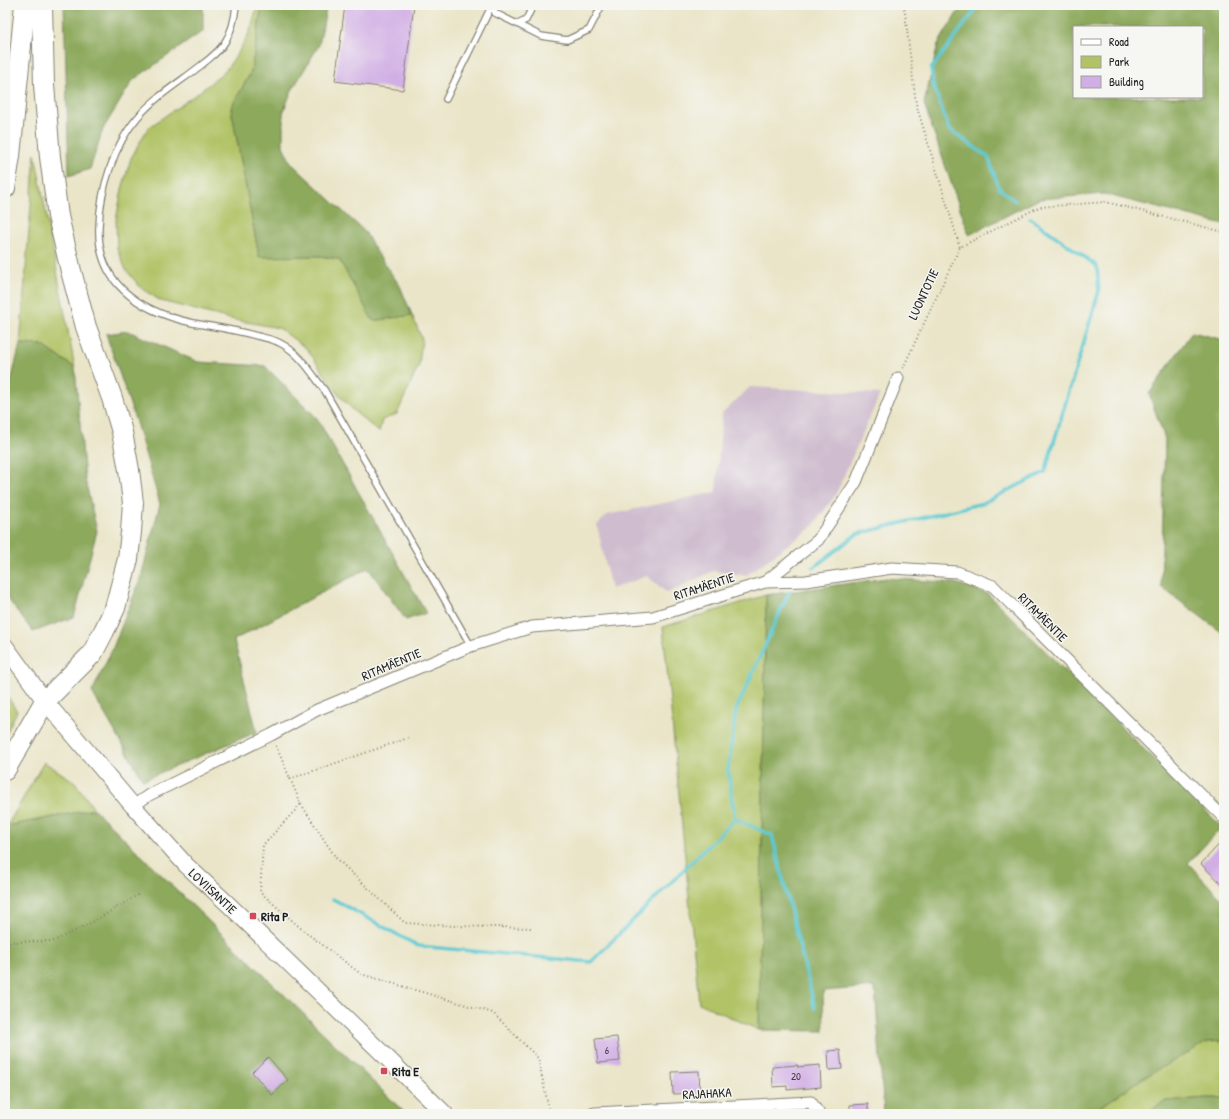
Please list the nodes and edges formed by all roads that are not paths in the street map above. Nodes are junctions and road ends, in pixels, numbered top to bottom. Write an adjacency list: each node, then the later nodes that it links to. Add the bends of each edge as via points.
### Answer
1 (24, 5): 9 (highway)
2 (42, 5): 14 (highway, via 46,109 58,216 86,327 122,432 133,503 128,559 115,608 92,654)
3 (236, 5): 13 (lane, via 232,28 225,43 208,60 149,105 137,117 121,143 107,178 99,218 98,234 104,262 119,287 141,305 160,314 272,340 291,349 325,391)
4 (493, 5): 7 (lane, via 495,13); 8 (lane)
5 (533, 5): 7 (lane, via 526,20)
6 (602, 5): 7 (lane, via 589,30 567,40 542,36)
7 (518, 24)
8 (446, 99)
9 (5, 188)
10 (898, 378): 11 (street, via 856,482 818,540)
11 (765, 582): 13 (street, RITAMÄENTIE, via 653,617 532,627); 17 (street, RITAMÄENTIE, via 806,581 892,568 957,572 993,586)
12 (5, 646): 14 (main road, LOVIISANTIE)
13 (470, 646): 16 (street, RITAMÄENTIE, via 317,710 149,795)
14 (45, 701): 15 (highway); 16 (main road, LOVIISANTIE)
15 (5, 770)
16 (133, 806): 18 (main road, LOVIISANTIE, via 186,865)
17 (1224, 818)
18 (445, 1114)
19 (591, 1114): 20 (street, RAJAHAKA, via 811,1102)
20 (819, 1114)

